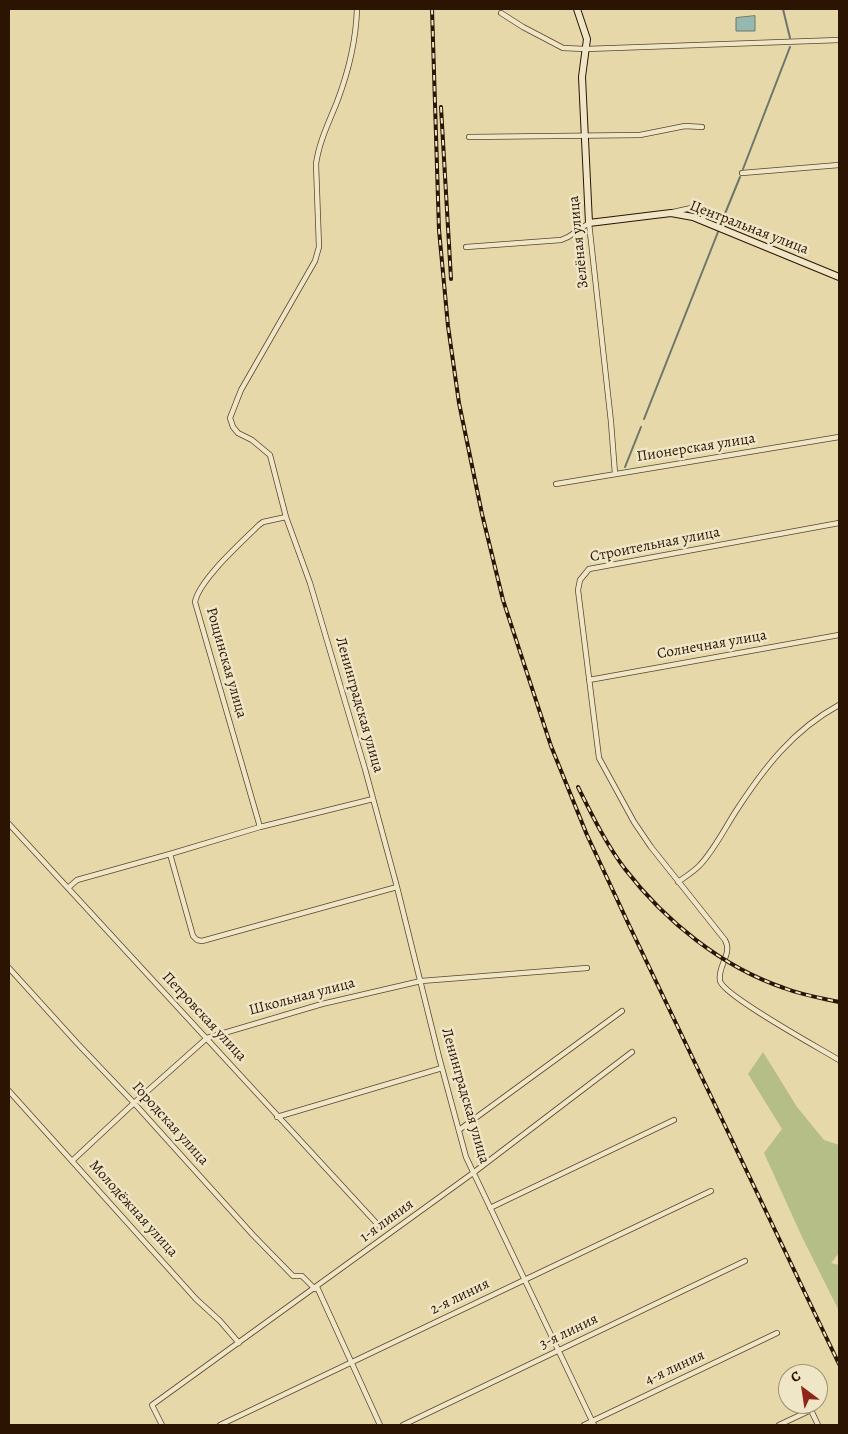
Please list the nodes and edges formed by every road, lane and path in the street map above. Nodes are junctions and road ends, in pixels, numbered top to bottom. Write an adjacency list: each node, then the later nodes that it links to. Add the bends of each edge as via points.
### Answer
1 (357, 9): 19 (street, Ленинградская улица, via 349,64 317,153 318,247 315,261 241,390 230,418 238,433 270,455)
2 (577, 9): 5 (street, Зелёная улица, via 585,30)
3 (502, 13): 5 (street, via 563,48)
4 (839, 40): 5 (street)
5 (586, 49): 7 (street, Зелёная улица, via 582,77)
6 (702, 127): 7 (street, via 686,126 640,135)
7 (584, 136): 8 (street); 13 (street, Зелёная улица)
8 (469, 137)
9 (839, 165): 10 (street)
10 (742, 172)
11 (671, 213): 12 (street, Центральная улица); 12 (street, via 704,208); 13 (street, Центральная улица)
12 (702, 220): 15 (street, Центральная улица)
13 (588, 223): 14 (street, via 562,240); 17 (street, Зелёная улица, via 612,422)
14 (466, 247)
15 (839, 277)
16 (839, 437): 17 (street, Пионерская улица)
17 (615, 474): 18 (street, Пионерская улица)
18 (556, 484)
19 (286, 516): 24 (street, Ленинградская улица, via 310,583); 26 (street, Рощинская улица, via 258,525 203,584 195,602)
20 (839, 523): 22 (street, Строительная улица, via 589,569 580,580 578,590)
21 (839, 635): 22 (street, Солнечная улица)
22 (590, 680): 28 (street, via 599,758 634,822)
23 (839, 705): 28 (street, via 791,739 741,803 709,854)
24 (373, 799): 26 (street); 29 (street, Ленинградская улица)
25 (9, 824): 30 (street, Петровская улица)
26 (260, 827): 27 (street)
27 (170, 854): 29 (street, via 194,936 199,940); 30 (street, via 77,880)
28 (678, 882): 37 (street, via 728,945 721,970 723,987)
29 (397, 887): 33 (street, Ленинградская улица)
30 (68, 888): 35 (street, Петровская улица)
31 (9, 968): 40 (street, Городская улица)
32 (587, 968): 33 (street, Школьная улица)
33 (422, 981): 35 (street, Школьная улица, via 322,1004); 38 (street, Ленинградская улица)
34 (622, 1011): 43 (street)
35 (207, 1038): 40 (street, Школьная улица); 41 (street, Петровская улица)
36 (632, 1052): 45 (street, 1-я линия)
37 (839, 1060)
38 (442, 1068): 41 (street); 43 (street, Ленинградская улица)
39 (9, 1091): 44 (street, Молодёжная улица)
40 (134, 1103): 44 (street, Школьная улица); 51 (street, Городская улица, via 286,1269 293,1276 302,1276)
41 (277, 1117): 48 (street, Петровская улица)
42 (674, 1120): 47 (street)
43 (459, 1130): 45 (street, Ленинградская улица)
44 (72, 1161): 53 (street, Молодёжная улица)
45 (473, 1173): 47 (street, Ленинградская улица); 51 (street, 1-я линия)
46 (711, 1191): 50 (street, 2-я линия)
47 (490, 1208): 50 (street, Ленинградская улица)
48 (380, 1227)
49 (745, 1261): 54 (street, 3-я линия)
50 (524, 1280): 54 (street, Ленинградская улица); 55 (street, 2-я линия)
51 (316, 1288): 53 (street, 1-я линия); 55 (street)
52 (777, 1334): 56 (street, 4-я линия)
53 (239, 1343): 57 (street, 1-я линия, via 152,1405)
54 (558, 1351): 56 (street, Ленинградская улица); 60 (street, 3-я линия)
55 (352, 1362): 58 (street, 2-я линия); 59 (street)
56 (593, 1423): 61 (street, 4-я линия)
57 (162, 1425)
58 (220, 1425)
59 (380, 1425)
60 (404, 1425)
61 (584, 1425)
62 (779, 1425): 63 (street, via 811,1410)
63 (818, 1425)

